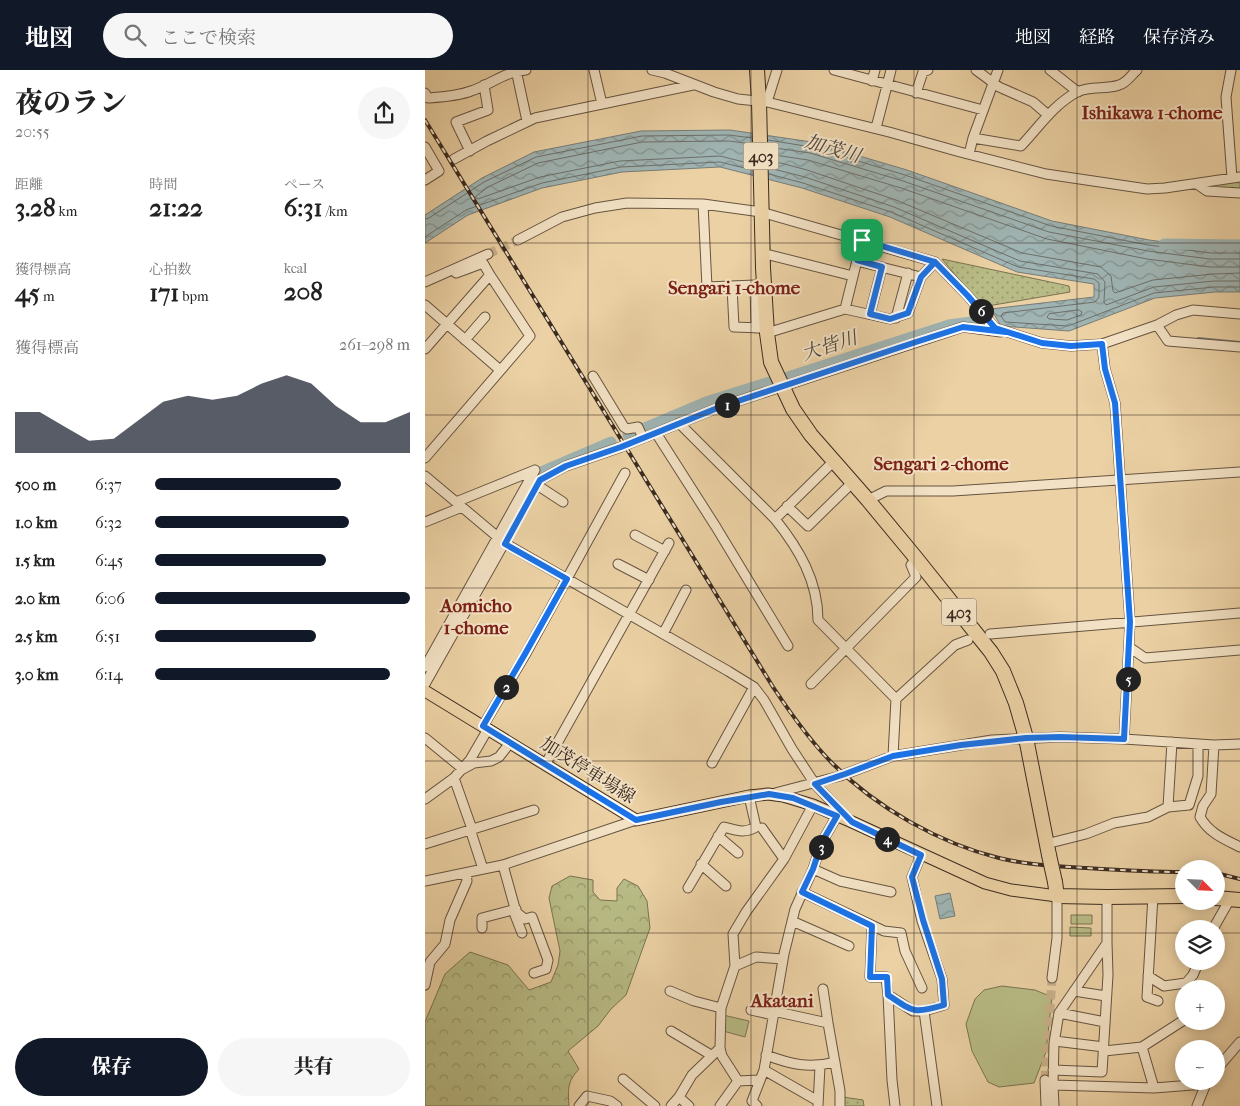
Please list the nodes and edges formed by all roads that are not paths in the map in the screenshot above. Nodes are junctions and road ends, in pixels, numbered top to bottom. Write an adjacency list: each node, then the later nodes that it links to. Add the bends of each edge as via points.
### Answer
1 (516, 70): 2 (street); 18 (street); 28 (street)
2 (526, 70)
3 (595, 70): 24 (street)
4 (652, 70): 19 (street)
5 (757, 70): 25 (highway, 403)
6 (777, 70): 25 (street)
7 (834, 70): 16 (street)
8 (875, 70): 16 (street)
9 (891, 70): 20 (street)
10 (928, 70): 23 (street, via 923,72)
11 (976, 70): 17 (street)
12 (998, 70): 17 (street)
13 (1050, 70): 21 (street)
14 (1137, 70): 21 (street, via 1120,85)
15 (1231, 70): 35 (street, via 1226,98)
16 (872, 81): 20 (street)
17 (993, 82): 26 (street); 27 (street, via 1033,102)
18 (484, 85): 22 (street, via 446,96 428,98); 32 (street, via 488,110 456,122)
19 (694, 85): 24 (street); 25 (street)
20 (887, 85): 23 (street); 29 (street)
21 (1078, 92): 27 (street)
22 (425, 93)
23 (916, 93): 26 (street)
24 (602, 104): 28 (street)
25 (762, 104): 29 (street); 40 (highway, 403)
26 (983, 110): 30 (street)
27 (1048, 115): 30 (street, via 1021,146)
28 (527, 121): 32 (street)
29 (876, 128): 33 (street)
30 (973, 138): 33 (street)
31 (425, 147): 36 (street, via 439,171)
32 (470, 151): 34 (street)
33 (969, 154): 37 (street, via 1046,174 1139,188)
34 (454, 160)
35 (1236, 177): 37 (street)
36 (425, 180)
37 (1197, 184): 38 (street, via 1207,191)
38 (1240, 193)
39 (703, 204): 40 (street); 41 (street, via 627,203 595,208 562,217); 54 (street, via 707,287)
40 (762, 207): 42 (street); 43 (highway, 403)
41 (518, 240)
42 (862, 240): 45 (street); 46 (street)
43 (762, 253): 51 (street); 63 (highway, 403)
44 (488, 254): 50 (street)
45 (857, 260): 47 (street); 51 (street)
46 (935, 262): 52 (street); 64 (street, via 995,328)
47 (882, 267): 48 (street); 57 (street)
48 (907, 273): 52 (street); 60 (street)
49 (490, 275): 50 (street, via 483,263 445,278); 61 (street); 69 (street, via 530,336)
50 (439, 276): 53 (street)
51 (853, 276): 56 (street)
52 (921, 277): 60 (street, via 908,313)
53 (425, 282)
54 (732, 286): 63 (street, via 755,285); 63 (street, via 734,327)
55 (425, 305): 61 (street)
56 (845, 308): 57 (street); 63 (street)
57 (870, 314): 60 (street)
58 (1240, 314): 62 (street, via 1193,310)
59 (485, 317): 65 (street)
60 (896, 318)
61 (446, 324): 65 (street); 68 (street)
62 (1157, 325): 66 (street); 67 (street, via 1168,341)
63 (763, 330): 71 (highway, 403)
64 (1006, 332): 66 (street, via 1042,343 1071,346); 71 (street, via 963,327)
65 (465, 340): 69 (street)
66 (1102, 344): 80 (street, via 1115,403)
67 (1240, 348)
68 (425, 349)
69 (500, 370): 75 (street)
70 (593, 376): 74 (street, via 624,427 636,426)
71 (781, 386): 72 (street); 76 (highway, 403, via 793,410)
72 (679, 423): 73 (street); 87 (street)
73 (656, 433): 74 (street); 102 (street)
74 (641, 434): 82 (street)
75 (425, 458)
76 (834, 461): 81 (highway, 403); 86 (street)
77 (1240, 472): 80 (street)
78 (625, 474): 93 (street)
79 (425, 476): 85 (street)
80 (1120, 478): 83 (street, via 953,490 886,491); 98 (street)
81 (853, 482): 83 (highway, 403); 86 (street, via 807,526)
82 (534, 483): 84 (street); 85 (street, via 535,470); 90 (street)
83 (868, 500): 91 (highway, 403)
84 (563, 502)
85 (459, 504): 88 (street); 90 (street)
86 (787, 506): 87 (street)
87 (775, 519): 103 (street, via 804,562 813,582 818,620)
88 (425, 522)
89 (635, 535): 94 (street, via 667,547)
90 (502, 541): 93 (street); 106 (street); 107 (street)
91 (916, 558): 103 (street, via 911,565 916,577); 114 (highway, 403, via 1003,671 1014,695)
92 (618, 564): 94 (street)
93 (567, 579): 97 (street); 112 (street)
94 (649, 580): 97 (street)
95 (687, 590): 99 (street)
96 (1240, 613): 98 (street)
97 (629, 615): 99 (street); 123 (street)
98 (1130, 622): 100 (street); 104 (street)
99 (663, 634): 109 (street)
100 (990, 634)
101 (968, 640): 111 (street, via 955,645)
102 (788, 646)
103 (846, 647): 108 (street); 111 (street)
104 (1129, 647): 105 (street, via 1145,658); 115 (street)
105 (1240, 650)
106 (425, 667)
107 (425, 684)
108 (811, 684)
109 (754, 687): 122 (street); 126 (street)
110 (425, 691): 112 (main road, 加茂停車場線)
111 (896, 699): 121 (street)
112 (485, 727): 116 (main road, 加茂停車場線); 124 (street)
113 (425, 738): 124 (street)
114 (1026, 738): 115 (street); 121 (street, via 992,740); 141 (highway, 403)
115 (1124, 739): 117 (street)
116 (510, 742): 123 (main road, 加茂停車場線); 124 (street, via 499,758 474,763)
117 (1173, 742): 118 (street); 131 (street)
118 (1198, 744): 120 (street); 131 (street, via 1198,776 1189,805)
119 (1240, 744): 120 (street)
120 (1214, 745): 140 (street, via 1211,794 1200,817 1209,830)
121 (893, 756): 126 (street)
122 (711, 763)
123 (545, 765): 134 (main road, 加茂停車場線)
124 (463, 769): 125 (street)
125 (454, 778): 129 (street); 137 (street)
126 (815, 784): 127 (street); 135 (street)
127 (769, 794): 128 (main road, 加茂停車場線); 130 (main road, 加茂停車場線)
128 (749, 796): 134 (main road, 加茂停車場線); 138 (street, via 755,828 736,831 724,827)
129 (425, 799)
130 (813, 806): 133 (main road, 加茂停車場線); 144 (street)
131 (1168, 807): 141 (street, via 1148,817 1114,823)
132 (534, 810): 137 (street)
133 (837, 816): 135 (main road, 加茂停車場線); 148 (street, via 822,842)
134 (636, 820): 146 (street)
135 (852, 822): 143 (main road, 加茂停車場線)
136 (762, 828): 144 (street)
137 (471, 829): 139 (street); 147 (street)
138 (718, 836): 142 (street); 145 (street)
139 (425, 844)
140 (1240, 847)
141 (1048, 849): 155 (highway, 403, bridge)
142 (738, 853)
143 (921, 855): 155 (main road, 加茂停車場線, via 985,883); 186 (street, via 912,877 942,979 944,1005)
144 (784, 859): 169 (street, via 733,934)
145 (701, 864): 151 (street); 152 (street)
146 (503, 865): 147 (street); 160 (street)
147 (483, 869): 149 (street)
148 (813, 869): 153 (street); 154 (street, via 840,881)
149 (466, 873): 150 (street); 176 (street, via 467,881 450,920 445,944 430,962)
150 (425, 880)
151 (725, 886)
152 (688, 888)
153 (802, 892): 162 (street); 163 (street)
154 (891, 892)
155 (1057, 896): 158 (highway); 175 (street, via 1057,938)
156 (1153, 896): 157 (highway); 158 (highway); 174 (street)
157 (1175, 896)
158 (1107, 897): 166 (street)
159 (1229, 899): 161 (street)
160 (516, 911): 164 (street, via 483,918); 165 (street); 172 (street, via 525,919 532,917 548,960 547,969)
161 (1218, 920)
162 (792, 921): 167 (street); 168 (street)
163 (872, 926): 177 (street, via 884,932 901,933 905,951); 181 (street, via 870,977 887,977)
164 (482, 928)
165 (522, 932)
166 (1107, 942): 170 (street); 173 (street)
167 (849, 946)
168 (783, 959): 169 (street, via 756,957); 187 (street)
169 (735, 966): 184 (street)
170 (1092, 967): 173 (street); 180 (street)
171 (1195, 970): 174 (street, via 1186,983 1163,986)
172 (534, 973)
173 (1108, 975): 182 (street)
174 (1148, 976): 183 (street, via 1147,997)
175 (1052, 978)
176 (425, 985)
177 (922, 988)
178 (823, 989): 190 (street)
179 (670, 991): 184 (street)
180 (1074, 991): 182 (street); 188 (street)
181 (888, 995): 186 (street, via 913,1010); 223 (street)
182 (1106, 996): 189 (street)
183 (1159, 1002)
184 (721, 1008): 196 (street)
185 (751, 1010): 187 (street)
186 (924, 1011): 224 (street)
187 (773, 1013): 190 (street); 199 (street)
188 (1059, 1013): 189 (street); 193 (street)
189 (1105, 1022): 197 (street)
190 (828, 1023): 201 (street)
191 (1175, 1026): 195 (street)
192 (671, 1032): 198 (street)
193 (1055, 1041): 197 (street); 204 (street)
194 (1240, 1042): 200 (street)
195 (1142, 1046): 197 (street); 211 (street)
196 (720, 1048): 198 (street); 208 (street)
197 (1104, 1049): 204 (street, via 1102,1072)
198 (711, 1055): 213 (street, via 692,1075)
199 (766, 1055): 202 (street, via 789,1064); 203 (street)
200 (1225, 1060)
201 (835, 1062): 202 (street); 222 (street)
202 (820, 1066): 214 (street)
203 (764, 1070): 206 (street); 214 (street)
204 (1053, 1070): 209 (street)
205 (623, 1079): 217 (street)
206 (759, 1080): 208 (street); 221 (street, via 752,1101)
207 (1045, 1080): 225 (street)
208 (738, 1081): 220 (street)
209 (1053, 1085): 211 (street); 226 (street)
210 (1175, 1086): 211 (street)
211 (1154, 1088)
212 (1203, 1090): 227 (street)
213 (679, 1097): 218 (street); 219 (street)
214 (818, 1103)
215 (579, 1106): 216 (street, via 587,1096 610,1100)
216 (617, 1106)
217 (655, 1106)
218 (671, 1106)
219 (689, 1106)
220 (720, 1106)
221 (757, 1106)
222 (840, 1106)
223 (895, 1106)
224 (937, 1106)
225 (1046, 1106)
226 (1055, 1106)
227 (1197, 1106)

